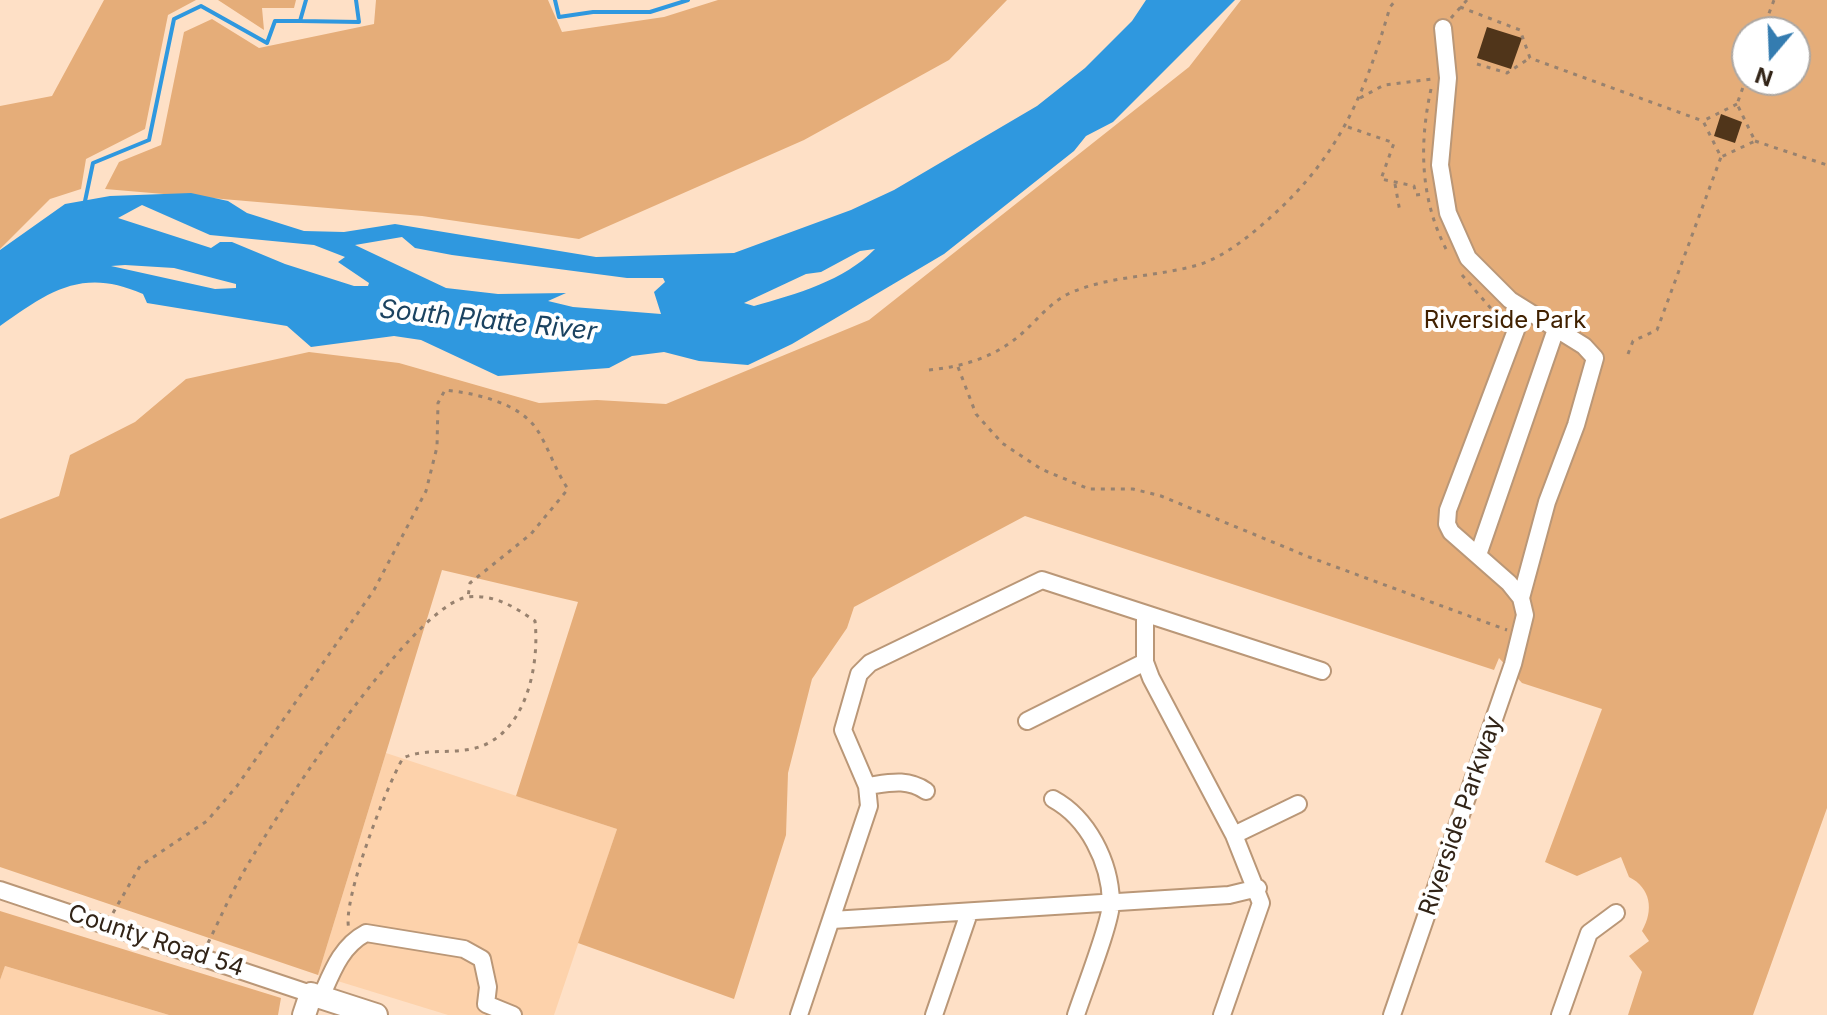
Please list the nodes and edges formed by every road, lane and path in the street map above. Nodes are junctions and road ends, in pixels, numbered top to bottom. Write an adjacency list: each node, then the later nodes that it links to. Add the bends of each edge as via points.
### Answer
1 (1396, 0): 9 (path)
2 (1467, 0): 3 (path)
3 (1460, 7): 4 (path); 5 (path, via 1520,30)
4 (1443, 28): 7 (street)
5 (1530, 58): 6 (path, via 1507,73); 11 (path)
6 (1477, 64)
7 (1448, 78): 9 (path, via 1400,81); 19 (street, via 1440,165 1448,213 1468,258)
8 (1740, 96): 10 (path)
9 (1360, 98): 12 (path)
10 (1737, 104): 11 (path); 13 (path)
11 (1703, 121): 14 (path)
12 (1347, 126): 16 (path, via 1394,143 1381,179); 22 (path, via 1319,168 1251,236 1202,263 1070,293 1014,341)
13 (1755, 141): 14 (path); 15 (path)
14 (1721, 157): 21 (path, via 1657,330 1633,341)
15 (1827, 165)
16 (1394, 183): 17 (path, via 1414,186 1416,195); 18 (path)
17 (1426, 194)
18 (1400, 212)
19 (1524, 309): 20 (street); 24 (street, via 1448,510 1451,532)
20 (1556, 329): 24 (street); 26 (street, via 1595,358)
21 (1628, 354)
22 (958, 367): 23 (path); 28 (path, via 976,414 1002,443 1041,469 1089,489 1133,489 1161,496)
23 (929, 370)
24 (1478, 555): 26 (street)
25 (468, 597): 43 (path, via 470,583 531,534 568,489 535,426 511,409 471,393 445,390 438,403 437,447 426,491 374,590 237,786 207,821 140,866); 44 (path, via 508,602 535,621 533,666 520,710 493,743 467,750 418,751 403,758 356,881 346,919); 45 (path, via 443,607 335,730 238,882)
26 (1521, 598): 53 (street, Riverside Parkway, via 1525,615 1513,664)
27 (1145, 615): 29 (street); 30 (street); 32 (street, via 1042,580 870,663 859,674 843,730)
28 (1510, 631)
29 (1145, 662): 31 (street); 36 (street)
30 (1322, 671)
31 (1027, 721)
32 (867, 786): 33 (street, via 899,781); 42 (street, via 869,806)
33 (926, 791)
34 (1053, 799): 39 (street, via 1072,809 1099,851)
35 (1298, 804): 36 (street)
36 (1234, 835): 37 (street)
37 (1258, 888): 39 (street); 52 (street, via 1261,903)
38 (0, 890): 43 (street, County Road 54)
39 (1112, 904): 40 (street); 51 (street)
40 (969, 913): 42 (street); 50 (street)
41 (1616, 913): 54 (street, via 1589,933)
42 (832, 920): 49 (street)
43 (107, 925): 45 (street, County Road 54)
44 (353, 940): 46 (street); 48 (street, via 366,933 464,949 482,959 486,1004)
45 (202, 956): 46 (street, County Road 54)
46 (312, 1002): 47 (main road)
47 (376, 1015)
48 (513, 1015)
49 (799, 1015)
50 (934, 1015)
51 (1076, 1015)
52 (1222, 1015)
53 (1392, 1015)
54 (1560, 1015)

